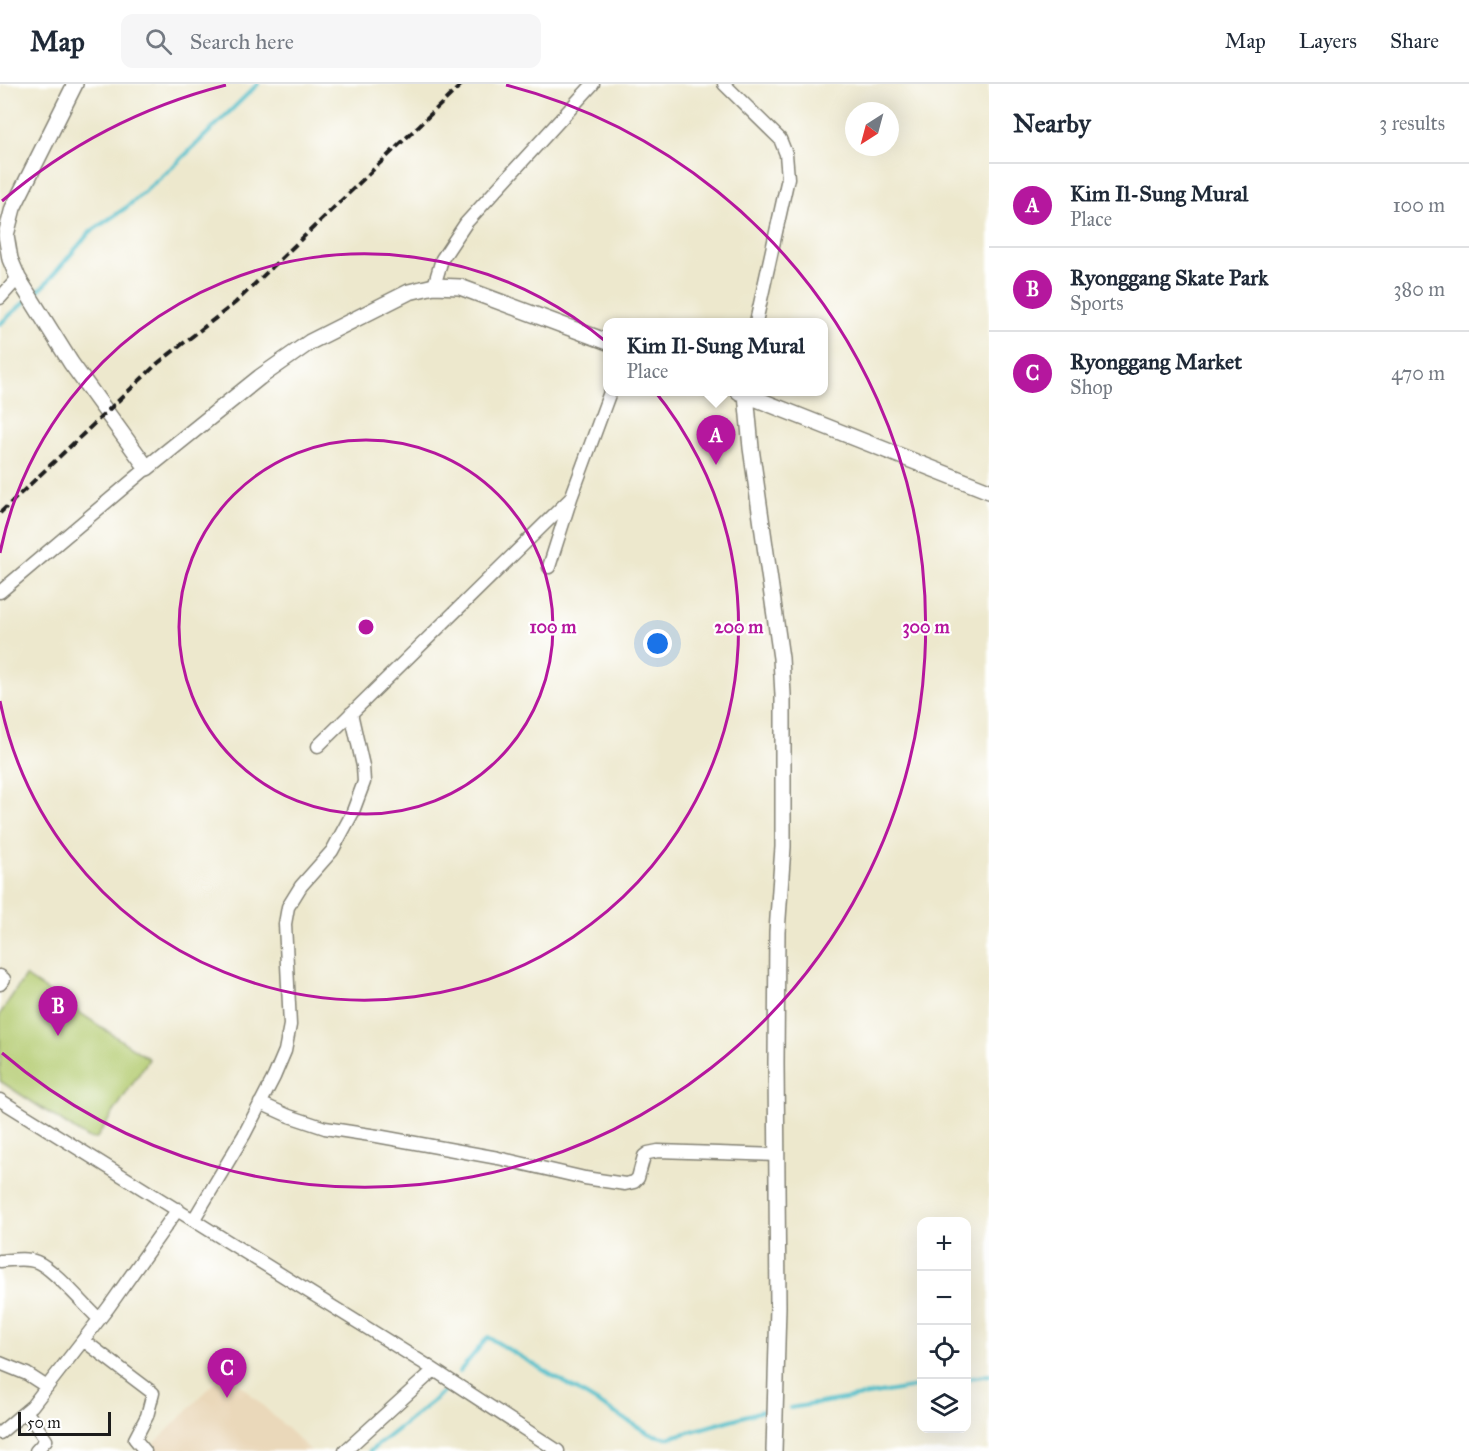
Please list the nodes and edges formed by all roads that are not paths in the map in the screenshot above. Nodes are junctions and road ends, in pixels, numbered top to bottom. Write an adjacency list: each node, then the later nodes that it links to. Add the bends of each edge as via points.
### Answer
1 (75, 84): 4 (main road, via 14,208)
2 (593, 84): 6 (street, via 466,223 442,259)
3 (724, 84): 8 (street, via 780,139 786,154 788,178)
4 (4, 243): 5 (main road)
5 (18, 278): 7 (street); 13 (main road, via 71,363)
6 (434, 286): 9 (main road, via 460,287); 13 (main road, via 409,292 310,342)
7 (0, 298)
8 (757, 318)
9 (603, 340)
10 (609, 396): 15 (street)
11 (745, 396): 24 (main road, via 783,695)
12 (754, 396): 14 (main road)
13 (147, 468): 17 (street)
14 (989, 491)
15 (571, 498): 16 (street); 18 (street)
16 (549, 567)
17 (0, 592)
18 (351, 714): 19 (street); 23 (street, via 364,782 332,851 288,907 285,924 290,1025 285,1051)
19 (318, 746)
20 (0, 976): 21 (street, via 4,979)
21 (0, 984)
22 (0, 1100): 25 (street)
23 (260, 1103): 24 (street, via 325,1128 625,1184 638,1178 644,1156 658,1151); 26 (street)
24 (777, 1155): 39 (main road)
25 (178, 1209): 26 (street); 28 (street)
26 (194, 1219): 31 (street)
27 (0, 1261): 28 (street, via 37,1262)
28 (99, 1319): 29 (street)
29 (83, 1340): 32 (street); 36 (street, via 153,1393 135,1439)
30 (0, 1363): 32 (street)
31 (434, 1370): 37 (street); 38 (street)
32 (47, 1387): 33 (street)
33 (26, 1411): 34 (street); 35 (street, via 46,1440)
34 (0, 1433)
35 (36, 1451)
36 (145, 1451)
37 (345, 1451)
38 (558, 1451)
39 (774, 1451)

